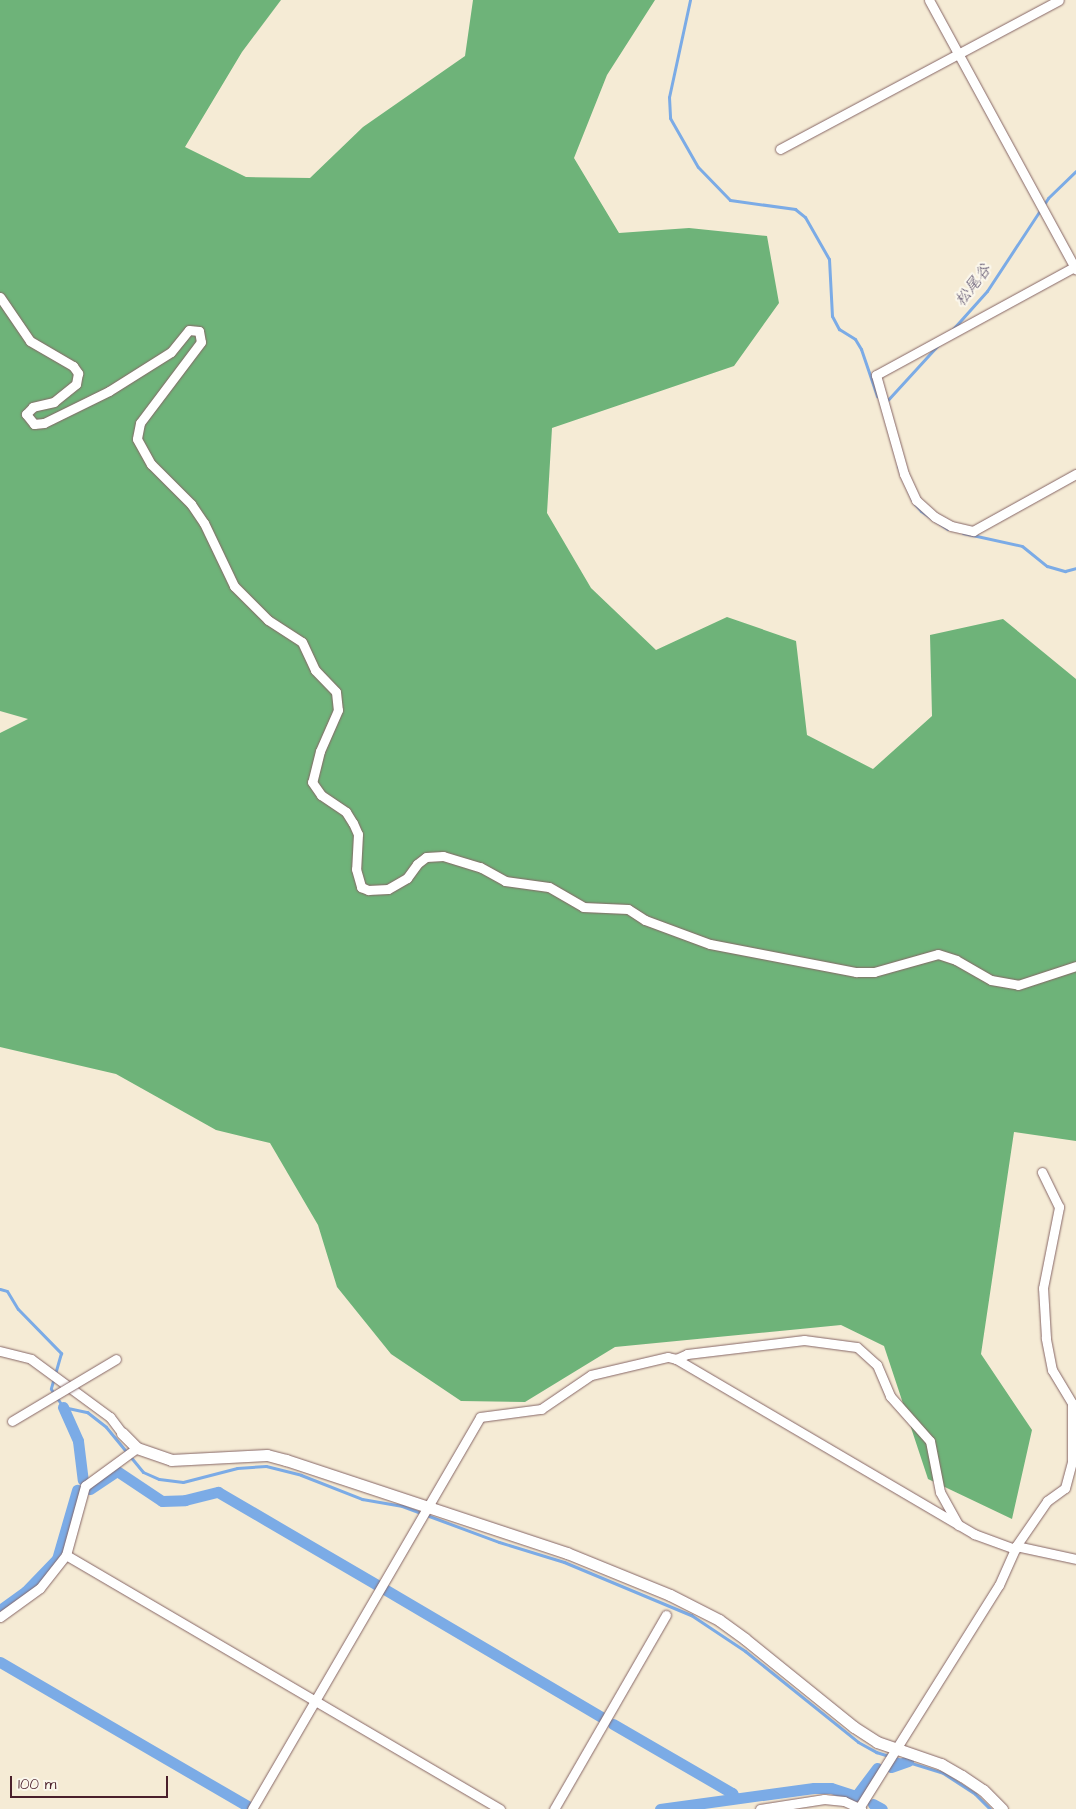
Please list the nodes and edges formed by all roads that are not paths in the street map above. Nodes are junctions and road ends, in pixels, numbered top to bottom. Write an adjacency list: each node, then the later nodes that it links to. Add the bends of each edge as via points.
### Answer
1 (929, 0): 3 (street)
2 (1059, 0): 3 (street)
3 (958, 53): 4 (street); 5 (street)
4 (780, 149)
5 (1076, 268): 7 (street, via 876,375 904,474 916,500 951,526 973,531)
6 (0, 297): 8 (street, via 30,341 73,366 78,373 76,384 54,402 34,407 26,414 34,424 44,423 109,391 171,352 189,330 199,331 201,342 140,423 137,439 151,464 200,517 234,586 268,620 302,642 314,670 336,692 338,710 311,776 321,796 346,812 353,822 358,834 356,868 361,887 368,890 388,888 407,878 416,864 426,857 444,856 480,867 505,881 549,887 583,907 628,910 645,920 710,944 856,972 874,972 938,954 956,960 991,980 1018,985)
7 (1076, 474)
8 (1076, 966)
9 (1042, 1172): 18 (street, via 1058,1207 1043,1288 1046,1338 1052,1370 1072,1402 1072,1455 1070,1479 1065,1488 1047,1501)
10 (0, 1351): 14 (street, via 31,1359 110,1417)
11 (676, 1359): 16 (street, via 591,1375 541,1409 480,1417); 17 (street); 17 (street, via 687,1354 804,1340 857,1347 876,1365 890,1396 930,1441 940,1492)
12 (116, 1360): 13 (street, bridge)
13 (12, 1421)
14 (122, 1433): 15 (street)
15 (137, 1448): 16 (street, via 171,1460 267,1455); 19 (street, via 85,1486)
16 (430, 1505): 23 (street); 24 (street, via 567,1553 690,1604 745,1639 854,1727 877,1742)
17 (958, 1525): 18 (street)
18 (1015, 1548): 20 (street); 24 (street, via 999,1584)
19 (66, 1555): 22 (street, via 40,1588); 23 (street)
20 (1076, 1559)
21 (666, 1615): 28 (street)
22 (0, 1617)
23 (316, 1700): 26 (street); 27 (street)
24 (897, 1748): 25 (street); 30 (street, via 962,1776 984,1790)
25 (860, 1808): 29 (street, via 844,1801 824,1799)
26 (252, 1809)
27 (500, 1809)
28 (554, 1809)
29 (760, 1809)
30 (1002, 1809)

